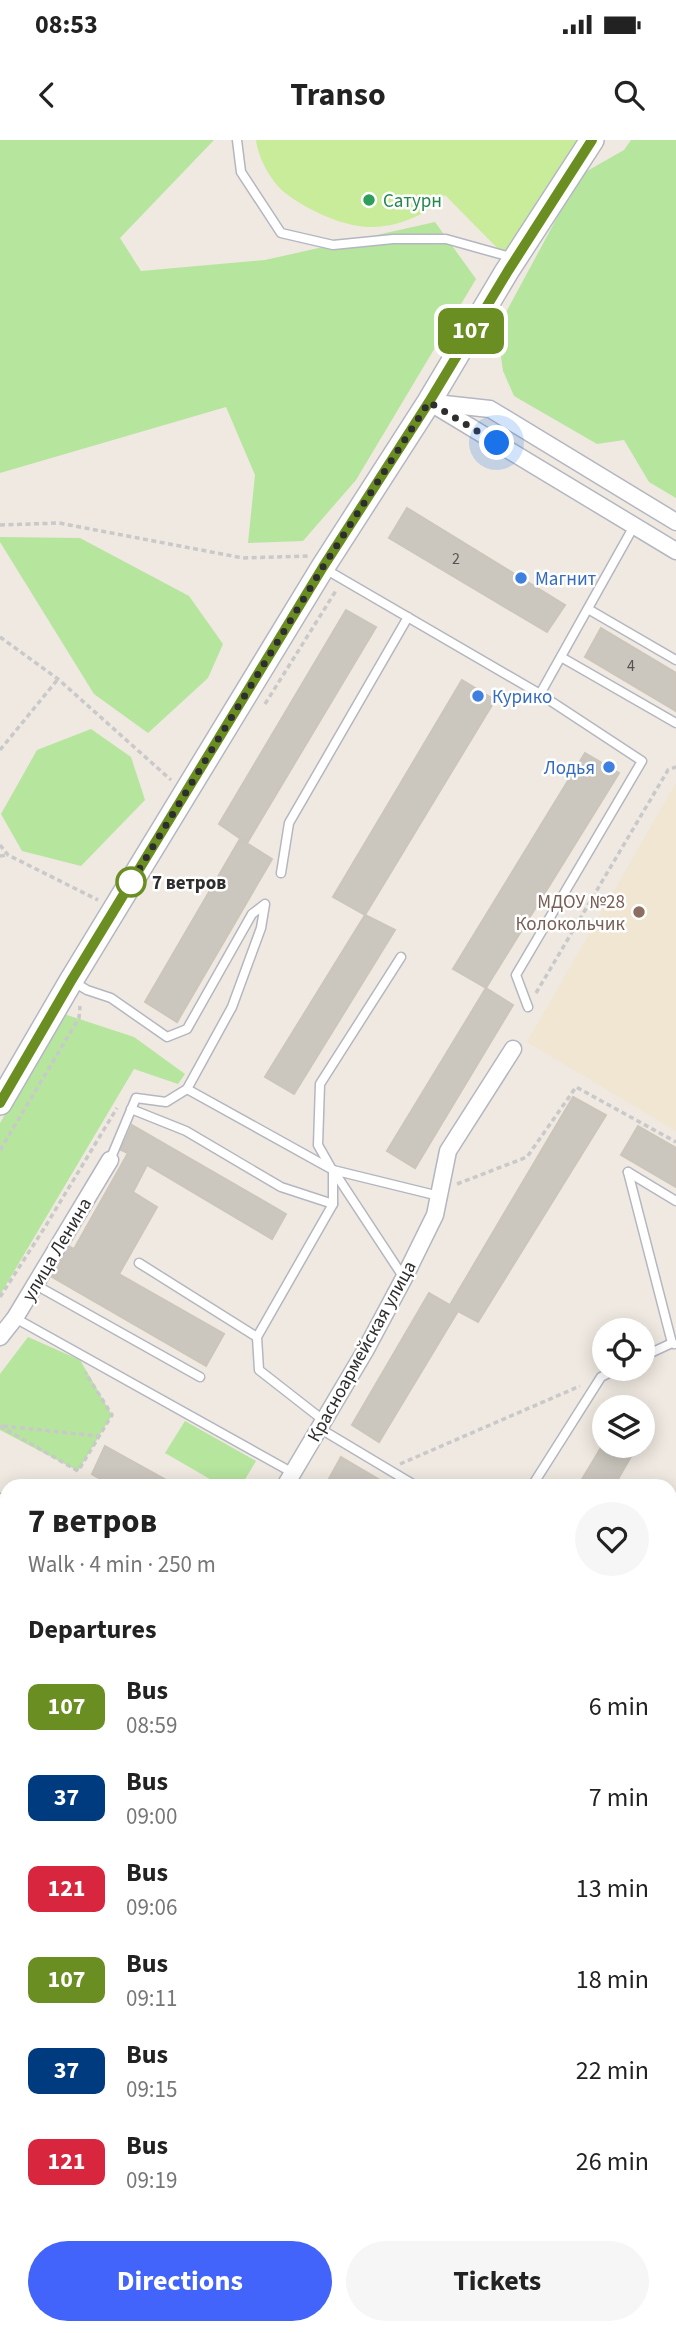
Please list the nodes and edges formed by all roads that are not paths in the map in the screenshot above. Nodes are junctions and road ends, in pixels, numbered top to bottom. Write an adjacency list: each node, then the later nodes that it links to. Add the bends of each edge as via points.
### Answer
1 (237, 140): 3 (lane, via 241,172 281,233 332,246 446,239 507,256)
2 (592, 140): 3 (street)
3 (508, 271): 4 (street)
4 (429, 402): 5 (street, via 490,409); 6 (street); 8 (street)
5 (676, 522)
6 (634, 526): 7 (street); 9 (lane)
7 (676, 551)
8 (327, 561): 10 (lane); 17 (street)
9 (588, 609): 11 (lane); 12 (lane)
10 (408, 617): 13 (lane); 15 (lane, via 289,823)
11 (561, 657): 13 (lane); 14 (lane)
12 (676, 660)
13 (540, 695): 18 (lane, via 642,761 516,975)
14 (676, 723)
15 (281, 873)
16 (401, 957): 24 (lane, via 320,1084 318,1145)
17 (71, 981): 20 (lane, via 111,998 167,1037 187,1030 251,914 265,904 261,928 232,1007); 21 (street)
18 (528, 1007)
19 (513, 1049): 25 (street, Красноармейская улица, via 448,1151)
20 (187, 1089): 22 (lane, via 166,1102 136,1098); 24 (lane)
21 (0, 1103)
22 (131, 1110): 23 (lane); 27 (lane, via 186,1131 281,1187)
23 (110, 1160): 30 (street, улица Ленина)
24 (333, 1170): 25 (lane); 27 (lane); 29 (lane)
25 (439, 1196): 29 (street, Красноармейская улица, via 435,1215)
26 (676, 1201): 34 (lane, via 628,1172)
27 (333, 1204): 33 (lane)
28 (139, 1263): 33 (lane)
29 (404, 1278): 38 (street, Красноармейская улица)
30 (34, 1284): 31 (street, улица Ленина); 36 (lane)
31 (15, 1318): 32 (street, улица Ленина); 39 (lane)
32 (0, 1337)
33 (257, 1337): 38 (lane, via 259,1370)
34 (674, 1344): 35 (lane)
35 (655, 1352)
36 (200, 1377)
37 (598, 1381): 41 (lane)
38 (321, 1424): 39 (street, Красноармейская улица); 40 (lane)
39 (289, 1479)
40 (405, 1479)
41 (536, 1479)

